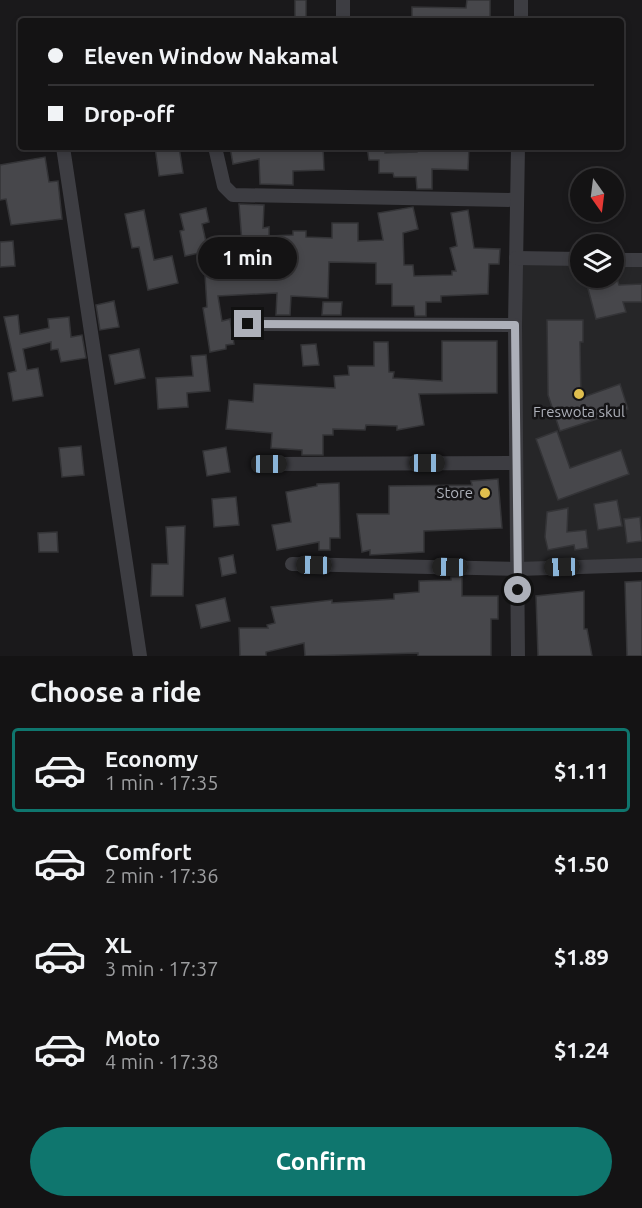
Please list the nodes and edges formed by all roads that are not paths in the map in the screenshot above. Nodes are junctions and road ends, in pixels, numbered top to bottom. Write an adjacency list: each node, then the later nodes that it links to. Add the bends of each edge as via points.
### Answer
1 (343, 0): 3 (street)
2 (521, 0): 4 (street)
3 (343, 18)
4 (521, 18)
5 (63, 150): 20 (street)
6 (217, 150): 8 (street, via 224,186 233,195)
7 (518, 150): 8 (street)
8 (516, 200): 9 (street)
9 (516, 258): 10 (street); 14 (street)
10 (570, 259)
11 (624, 260): 12 (street)
12 (642, 260)
13 (248, 324): 14 (street)
14 (515, 325): 15 (street)
15 (516, 463): 16 (street); 19 (street)
16 (269, 464)
17 (291, 564): 19 (street)
18 (642, 565): 19 (street)
19 (518, 569): 21 (street)
20 (140, 656)
21 (518, 656)

